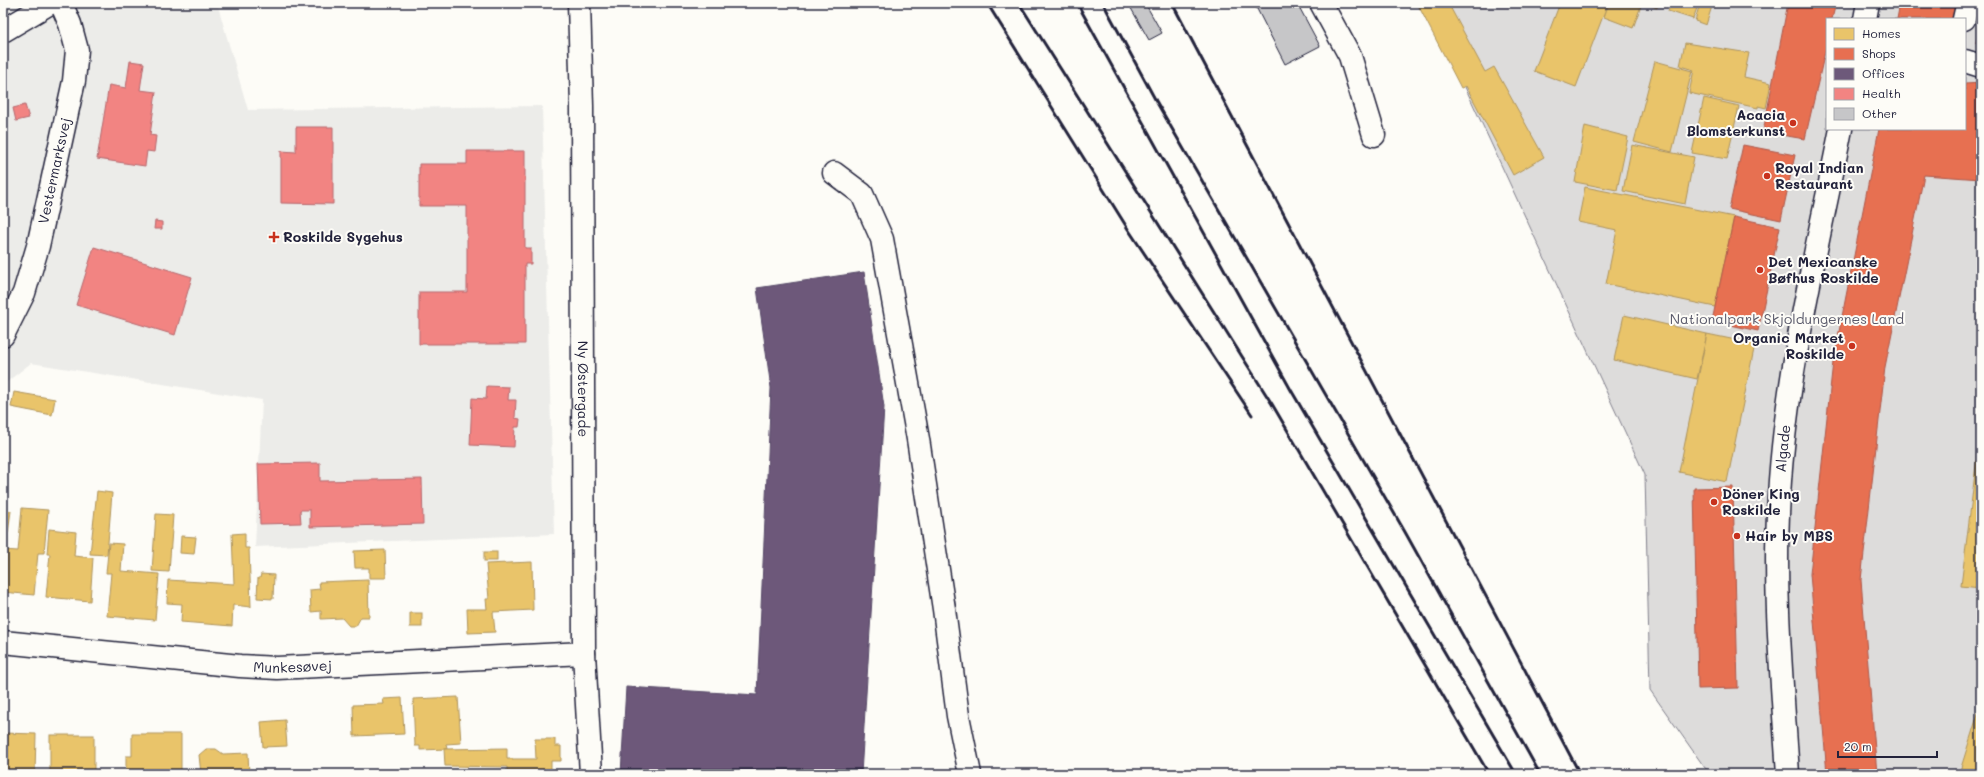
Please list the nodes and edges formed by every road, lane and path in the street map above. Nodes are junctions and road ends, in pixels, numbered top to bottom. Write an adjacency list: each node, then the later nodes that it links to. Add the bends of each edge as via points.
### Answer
1 (50, 3): 7 (street)
2 (61, 3): 13 (street, Vestermarksvej, via 77,50 74,81 38,246 24,293)
3 (579, 3): 15 (street, Ny Østergade, via 582,106)
4 (1321, 3): 11 (street, via 1350,56)
5 (1868, 3): 6 (street)
6 (1865, 18)
7 (3, 31)
8 (1966, 61): 9 (street)
9 (1981, 66)
10 (1842, 130): 18 (street, Algade, via 1793,371 1779,496 1777,583)
11 (1374, 135)
12 (834, 173): 17 (street, via 862,194 882,239 918,439 958,716)
13 (3, 335)
14 (3, 642): 15 (street, Munkesøvej, via 277,668)
15 (584, 653): 16 (street, Ny Østergade)
16 (591, 774)
17 (970, 774)
18 (1788, 774)

